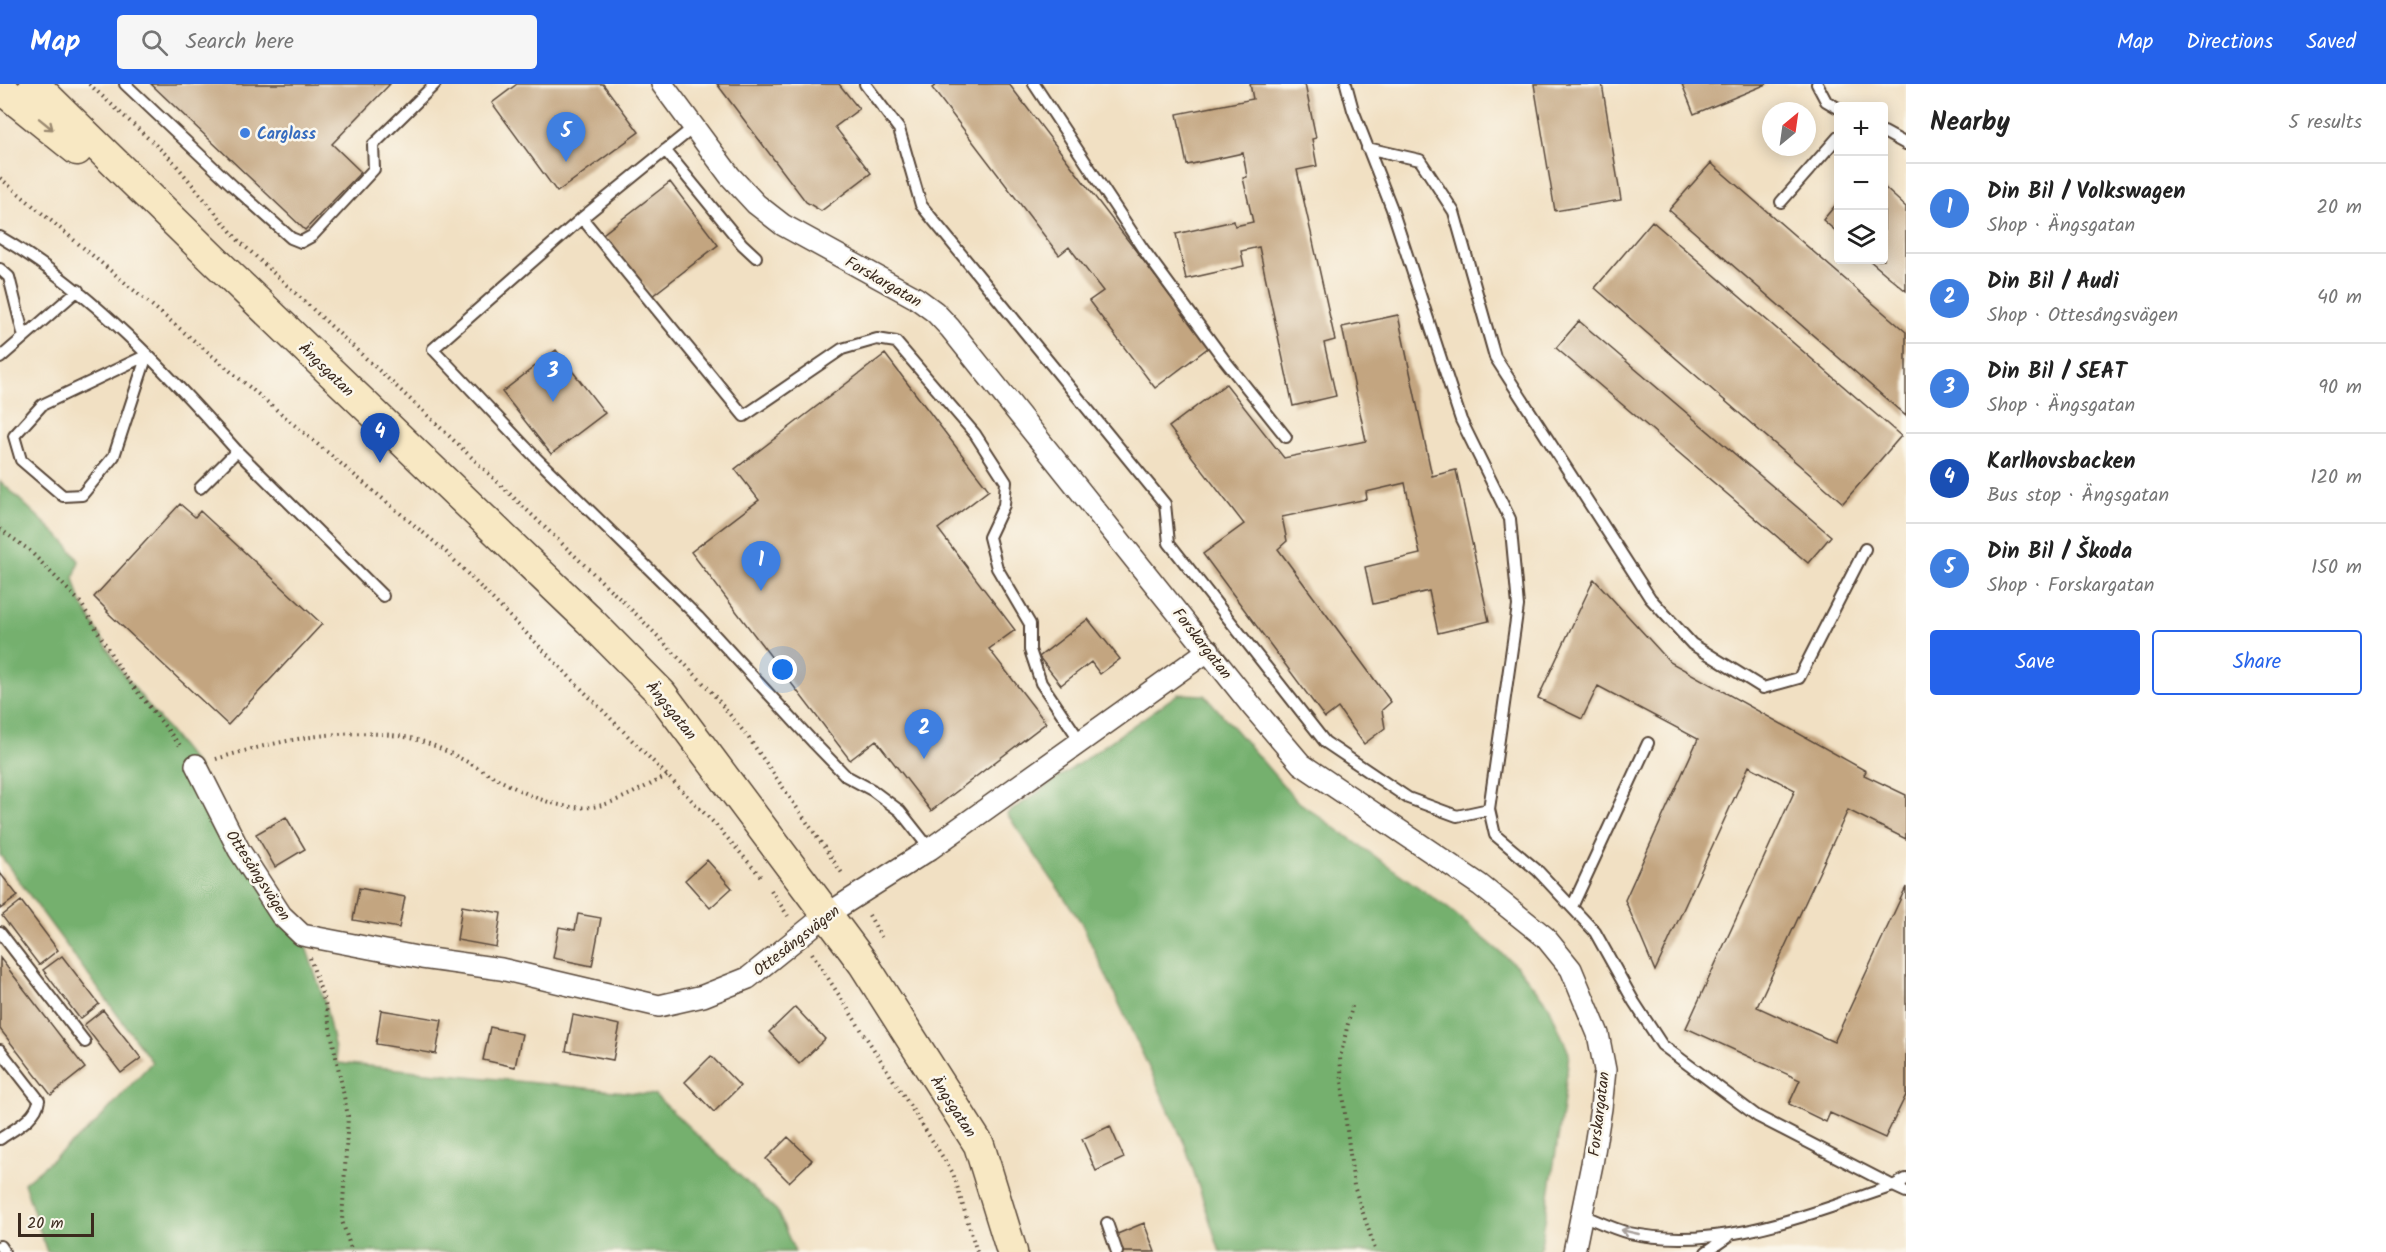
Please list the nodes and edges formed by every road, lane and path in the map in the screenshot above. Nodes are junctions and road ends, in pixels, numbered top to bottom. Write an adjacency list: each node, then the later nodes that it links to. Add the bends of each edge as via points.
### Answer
1 (34, 84): 22 (main road, Ängsgatan)
2 (125, 84): 3 (lane, via 233,186 291,238 301,242 312,236 374,169 373,145)
3 (435, 84)
4 (663, 84): 11 (street, Forskargatan)
5 (865, 84): 39 (lane, via 899,129 921,205 1165,504 1169,543 1325,742 1408,798 1457,816)
6 (1034, 84): 28 (lane, via 1143,249)
7 (1346, 84): 15 (lane)
8 (1817, 84): 10 (lane, via 1826,101)
9 (0, 88): 22 (main road, Ängsgatan, one-way to 22)
10 (1834, 105)
11 (694, 127): 16 (lane); 34 (street, Forskargatan, via 730,176 783,225 935,312)
12 (1888, 134): 14 (lane)
13 (1834, 143): 18 (lane)
14 (1906, 144)
15 (1367, 148): 32 (lane, via 1420,160 1454,212 1495,357 1650,598 1692,644 1763,688 1799,678); 39 (lane, via 1392,209 1461,420 1510,519 1518,606)
16 (665, 150): 19 (lane); 21 (lane)
17 (0, 178): 38 (path, via 445,552)
18 (1781, 202)
19 (582, 218): 35 (lane, via 744,416 842,349 877,339 896,342 975,434 1006,482 1004,505 989,537 997,568 1030,624 1030,650 1041,683); 40 (lane, via 433,350 698,617 813,743 846,776 900,811)
20 (0, 237): 24 (lane)
21 (756, 257)
22 (213, 259): 43 (main road, Ängsgatan, via 661,693)
23 (0, 269): 25 (lane, via 9,277)
24 (78, 290): 25 (lane); 26 (lane)
25 (24, 337): 27 (lane)
26 (147, 355): 26 (lane, via 42,405 14,436 21,460 63,496 82,495 114,456); 29 (lane, via 183,389)
27 (0, 358)
28 (1286, 437)
29 (237, 451): 30 (lane); 33 (lane)
30 (200, 488)
31 (0, 529): 37 (path, via 28,550 81,603 121,671)
32 (1865, 549)
33 (382, 596)
34 (1209, 650): 35 (street, Ottesångsvägen); 54 (street, Forskargatan, via 1301,764 1480,885 1545,937 1571,969 1598,1034 1605,1070)
35 (1081, 741): 40 (street, Ottesångsvägen)
36 (1648, 743): 42 (lane)
37 (196, 765): 38 (path, via 300,738 364,733 406,737 440,748 536,798 573,808 608,803); 45 (street, Ottesångsvägen, via 239,850 281,915)
38 (667, 776): 41 (path)
39 (1489, 809): 42 (lane, via 1495,835 1538,871)
40 (930, 849): 43 (street, Ottesångsvägen)
41 (767, 884)
42 (1572, 907): 52 (lane, via 1595,932 1662,1045 1757,1116)
43 (826, 915): 45 (street, Ottesångsvägen, via 748,978 703,996 660,1006 501,969); 61 (main road, Ängsgatan, via 863,963 979,1145)
44 (0, 932): 48 (lane)
45 (302, 935): 59 (path, via 325,1003 348,1116 342,1221)
46 (833, 984): 60 (path, via 953,1173)
47 (1352, 1006): 63 (path, via 1340,1058 1345,1114 1354,1186)
48 (85, 1042)
49 (0, 1050): 50 (lane, via 39,1100 38,1109 31,1116)
50 (0, 1139)
51 (1906, 1179): 52 (lane)
52 (1893, 1185): 53 (lane); 56 (lane, via 1766,1228)
53 (1906, 1192)
54 (1582, 1215): 56 (lane, one-way to 54, via 1688,1240 1629,1233); 64 (street, Forskargatan)
55 (1107, 1222): 62 (lane)
56 (1730, 1236): 65 (lane)
57 (0, 1246): 58 (lane)
58 (4, 1252)
59 (352, 1252)
60 (977, 1252)
61 (1012, 1252)
62 (1117, 1252)
63 (1376, 1252)
64 (1574, 1252)
65 (1706, 1252)

